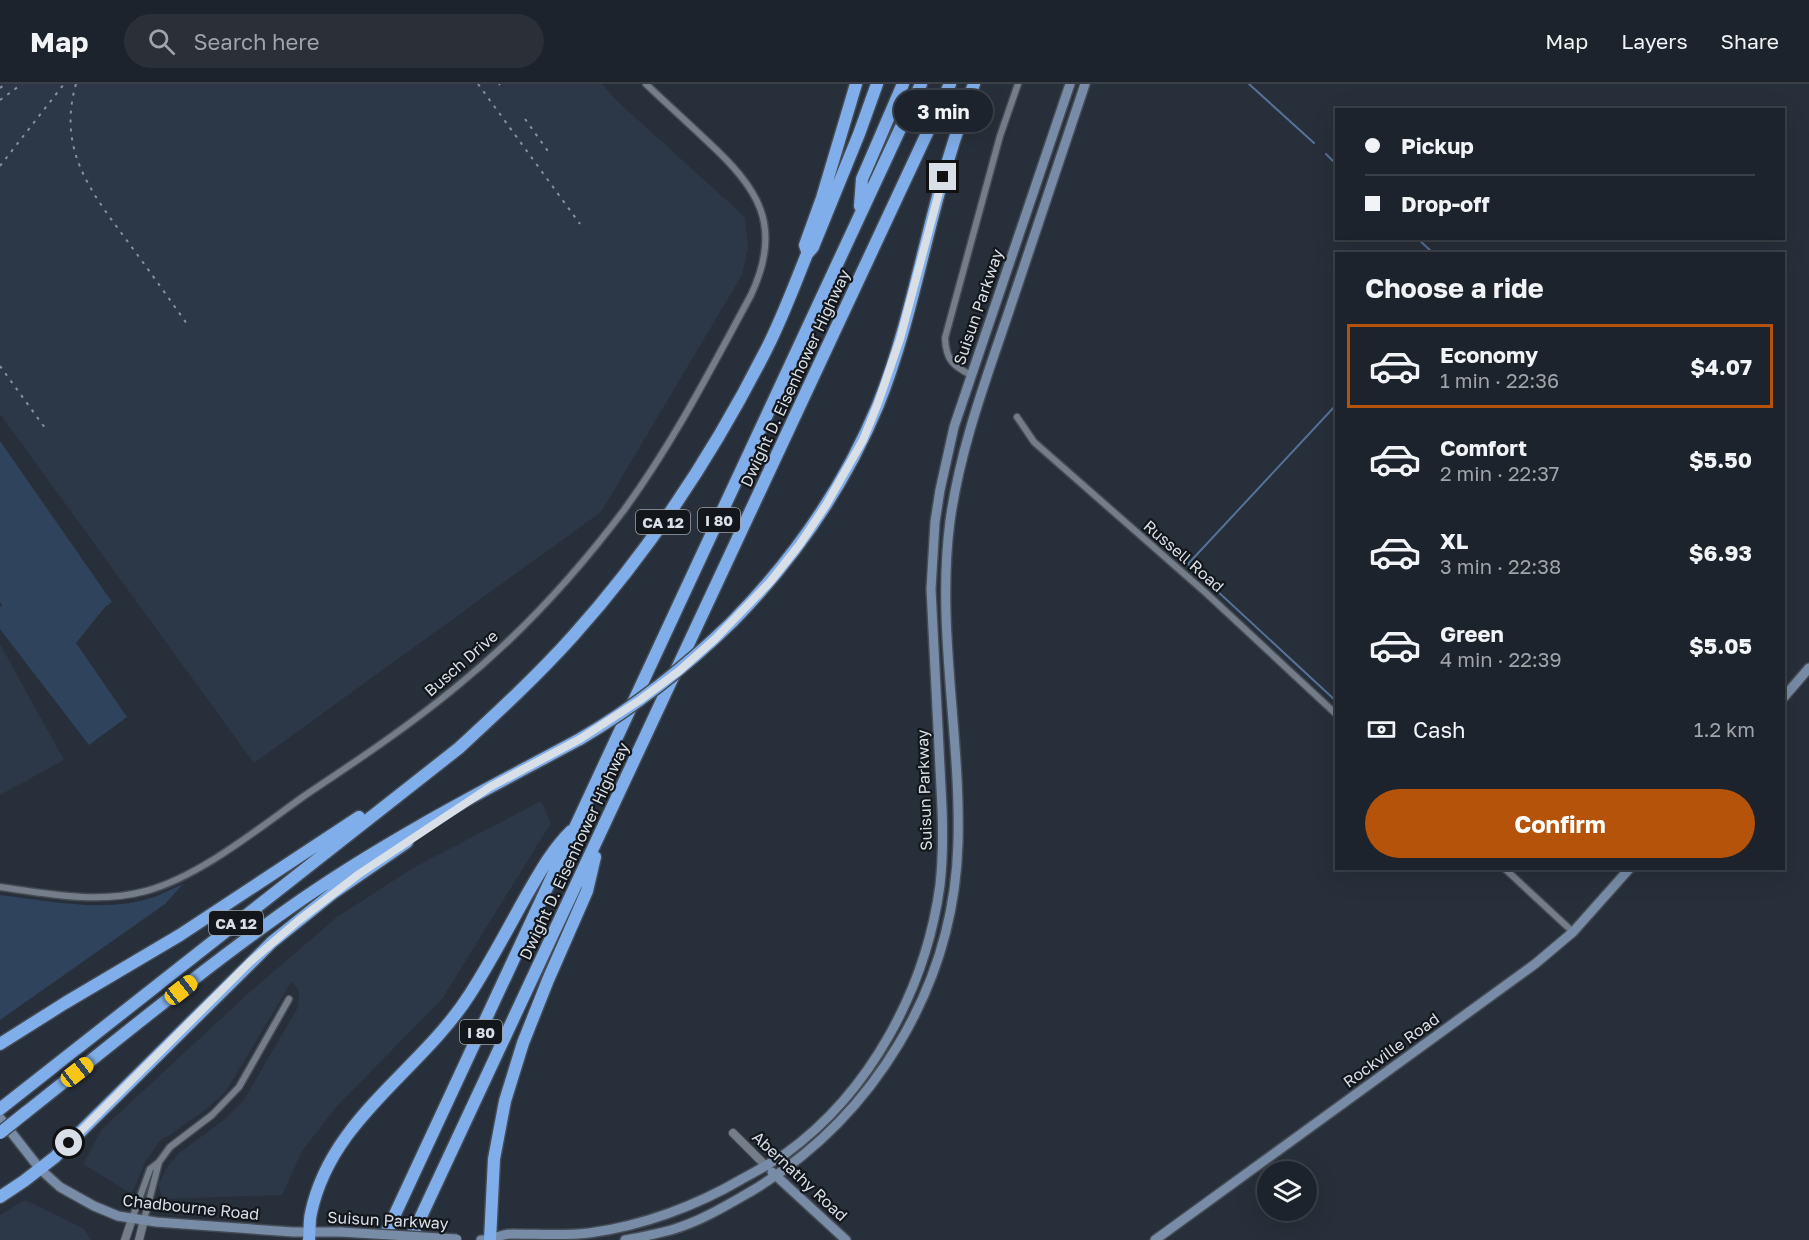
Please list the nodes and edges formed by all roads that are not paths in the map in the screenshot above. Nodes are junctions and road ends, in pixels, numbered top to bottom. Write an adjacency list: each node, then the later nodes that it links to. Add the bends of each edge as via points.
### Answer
1 (646, 84): 24 (street, Busch Drive, via 746,180 762,213 765,256 751,296 697,395 624,510 531,619 457,687 385,741 188,875 146,891 97,898)
2 (856, 84): 12 (highway, via 805,245)
3 (877, 84): 12 (highway, CA 12)
4 (903, 84): 11 (highway, via 862,179)
5 (921, 84): 11 (highway, Dwight D. Eisenhower Highway / I 80)
6 (951, 84): 21 (highway, Dwight D. Eisenhower Highway / I 80)
7 (974, 84): 19 (highway, CA 12, bridge, via 953,141 900,339 878,403 863,440 800,544 732,622 660,686 580,739)
8 (1018, 84): 13 (street, via 945,338 948,357 955,367)
9 (1070, 84): 13 (main road, Suisun Parkway)
10 (1085, 84): 35 (main road, Suisun Parkway, via 969,431 954,493 945,620 958,842 954,888 937,962 918,1008 885,1066 839,1123)
11 (859, 216): 20 (highway, Dwight D. Eisenhower Highway / I 80)
12 (807, 254): 18 (highway, CA 12, via 767,349 666,519 572,637)
13 (971, 375): 33 (main road, Suisun Parkway, via 946,458 932,555 931,621 943,843 930,932 905,1002 870,1066 813,1130)
14 (1017, 417): 17 (street, Russell Road, via 1034,442)
15 (1809, 668): 16 (main road)
16 (1785, 696)
17 (1335, 713)
18 (459, 748): 27 (highway, via 180,935); 28 (highway, CA 12)
19 (490, 787): 30 (highway, CA 12, bridge, via 401,837 245,940); 34 (highway, via 359,874 272,942)
20 (579, 823): 39 (highway, via 546,862 451,1020 344,1138 316,1193); 43 (highway, Dwight D. Eisenhower Highway / I 80)
21 (600, 835): 44 (highway, Dwight D. Eisenhower Highway / I 80); 47 (highway, via 587,891 523,1043 505,1101 494,1159)
22 (1506, 870): 25 (street)
23 (1628, 870): 25 (main road, Rockville Road)
24 (0, 887)
25 (1573, 932): 50 (main road, Rockville Road, via 1535,964)
26 (289, 999): 32 (street, via 239,1087 212,1115 170,1147)
27 (0, 1044)
28 (0, 1109)
29 (0, 1118): 34 (main road, Chadbourne Road)
30 (0, 1133)
31 (733, 1133): 33 (street, Abernathy Road)
32 (159, 1162): 37 (street, via 150,1169); 38 (street)
33 (766, 1166): 35 (main road, Abernathy Road); 47 (main road, Suisun Parkway, via 705,1199 638,1222 589,1233 509,1233)
34 (40, 1169): 36 (highway); 37 (main road, Chadbourne Road, via 76,1197)
35 (777, 1176): 48 (main road, Suisun Parkway, via 674,1229); 49 (main road, Abernathy Road)
36 (0, 1197)
37 (132, 1219): 38 (main road, Chadbourne Road); 41 (street)
38 (144, 1220): 39 (main road, Chadbourne Road); 42 (street)
39 (309, 1236): 40 (main road, Suisun Parkway, bridge, via 341,1232)
40 (457, 1239): 45 (main road, Suisun Parkway)
41 (125, 1240)
42 (140, 1240)
43 (383, 1240)
44 (410, 1240)
45 (465, 1240)
46 (481, 1240): 47 (main road, Suisun Parkway)
47 (491, 1240)
48 (625, 1240)
49 (846, 1240)
50 (1155, 1240)

